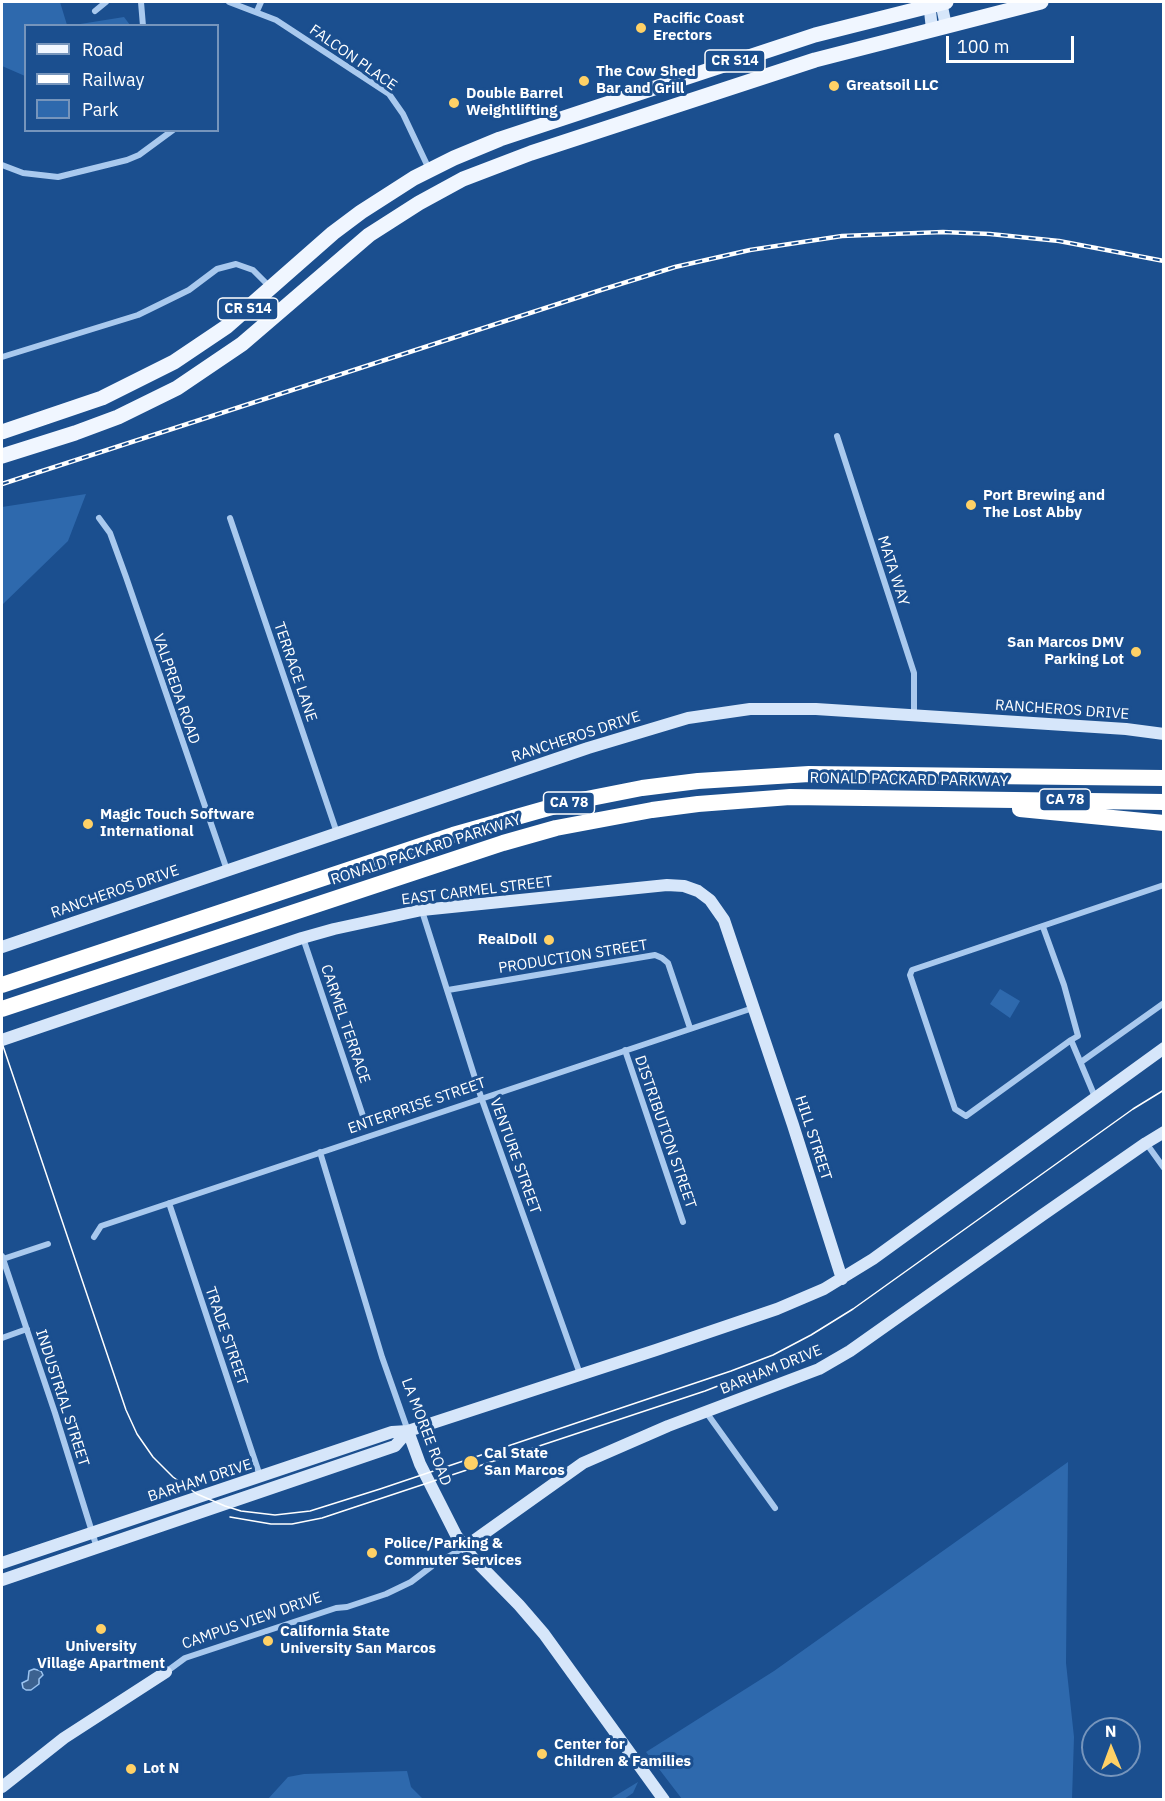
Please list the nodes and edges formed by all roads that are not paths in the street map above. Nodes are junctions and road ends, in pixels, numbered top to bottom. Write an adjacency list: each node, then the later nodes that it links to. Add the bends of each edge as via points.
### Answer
1 (106, 2): 7 (street)
2 (141, 2): 9 (street)
3 (229, 2): 8 (street, FALCON PLACE)
4 (261, 2): 8 (street)
5 (1041, 2): 10 (main road, CR S14)
6 (937, 3): 10 (main road); 12 (main road, CR S14, via 808,38)
7 (95, 11)
8 (257, 11): 15 (street, FALCON PLACE, via 389,94 403,114)
9 (143, 24)
10 (939, 27): 16 (main road, CR S14, via 815,60)
11 (171, 132): 14 (street, via 127,160 58,177 23,173)
12 (472, 149): 13 (main road, CR S14); 16 (main road, via 460,169)
13 (454, 158): 15 (main road, CR S14); 17 (main road)
14 (2, 165)
15 (429, 170): 18 (main road, CR S14, via 361,212)
16 (463, 179): 17 (main road, CR S14)
17 (439, 191): 19 (main road, CR S14, via 369,236)
18 (271, 288): 19 (main road, via 273,305 249,326); 20 (street, via 253,270 236,264 217,269 189,290 138,315); 21 (main road, CR S14, via 211,338 152,375 102,398)
19 (242, 345): 23 (main road, CR S14, via 177,388 118,417)
20 (2, 357)
21 (2, 432)
22 (837, 436): 26 (street, MATA WAY, via 914,673)
23 (2, 456)
24 (99, 518): 33 (street, VALPREDA ROAD, via 110,533 126,577)
25 (230, 518): 32 (street, TERRACE LANE)
26 (914, 716): 27 (main road, RANCHEROS DRIVE); 32 (main road, RANCHEROS DRIVE, via 750,709 688,718)
27 (1164, 734)
28 (1164, 778): 39 (highway, RONALD PACKARD PARKWAY / CA 78, via 809,774 642,788 566,803 463,832)
29 (966, 799): 30 (highway, RONALD PACKARD PARKWAY / CA 78); 31 (highway, via 1015,809); 43 (highway, RONALD PACKARD PARKWAY / CA 78, via 839,796 743,800 652,810 556,828 453,858)
30 (1164, 802)
31 (1164, 823)
32 (337, 833): 33 (main road, RANCHEROS DRIVE)
33 (227, 870): 38 (main road, RANCHEROS DRIVE)
34 (1164, 885): 36 (street)
35 (422, 910): 37 (main road, EAST CARMEL STREET); 40 (street, VENTURE STREET); 42 (main road, EAST CARMEL STREET, via 684,886 710,900 724,920)
36 (1043, 927): 46 (street, via 1078,1036); 46 (street, via 912,970 910,975 956,1109 966,1116)
37 (302, 938): 45 (main road, EAST CARMEL STREET); 52 (street, CARMEL TERRACE)
38 (2, 946)
39 (2, 985)
40 (448, 990): 44 (street, PRODUCTION STREET, via 655,955 668,963); 50 (street, VENTURE STREET)
41 (1164, 1003): 49 (street)
42 (753, 1008): 44 (street, ENTERPRISE STREET); 62 (main road, HILL STREET)
43 (2, 1010)
44 (690, 1028): 48 (street, ENTERPRISE STREET)
45 (2, 1040)
46 (1071, 1040): 49 (street)
47 (1164, 1048): 51 (main road)
48 (625, 1050): 50 (street, ENTERPRISE STREET); 58 (street, DISTRIBUTION STREET)
49 (1081, 1062): 51 (street)
50 (481, 1097): 55 (street, ENTERPRISE STREET); 65 (street, VENTURE STREET)
51 (1095, 1097): 62 (main road)
52 (364, 1119)
53 (1164, 1132): 54 (main road, BARHAM DRIVE)
54 (1146, 1143): 56 (street); 66 (main road, BARHAM DRIVE, via 850,1351 819,1369)
55 (320, 1152): 57 (street, ENTERPRISE STREET); 67 (street, LA MOREE ROAD)
56 (1164, 1168)
57 (169, 1203): 59 (street, ENTERPRISE STREET, via 101,1226); 68 (street, TRADE STREET)
58 (682, 1222)
59 (94, 1237)
60 (48, 1244): 61 (street)
61 (2, 1258): 63 (street, INDUSTRIAL STREET)
62 (842, 1279): 65 (main road, via 777,1309)
63 (27, 1329): 64 (street); 70 (street, INDUSTRIAL STREET)
64 (2, 1338)
65 (580, 1374): 67 (main road, BARHAM DRIVE)
66 (706, 1412): 69 (street); 71 (main road, BARHAM DRIVE, via 583,1463)
67 (408, 1431): 68 (main road, BARHAM DRIVE, via 392,1432); 71 (main road, LA MOREE ROAD, via 446,1519); 72 (main road, BARHAM DRIVE, via 394,1446)
68 (260, 1476): 70 (main road, BARHAM DRIVE)
69 (775, 1508)
70 (92, 1532): 72 (street, INDUSTRIAL STREET); 73 (main road, BARHAM DRIVE)
71 (465, 1547): 75 (street, CAMPUS VIEW DRIVE, via 386,1594 185,1658); 77 (main road, LA MOREE ROAD, via 544,1634)
72 (97, 1549): 74 (main road, BARHAM DRIVE)
73 (2, 1563)
74 (2, 1580)
75 (166, 1672): 76 (main road, CAMPUS VIEW DRIVE, via 64,1738)
76 (2, 1786)
77 (664, 1800)

